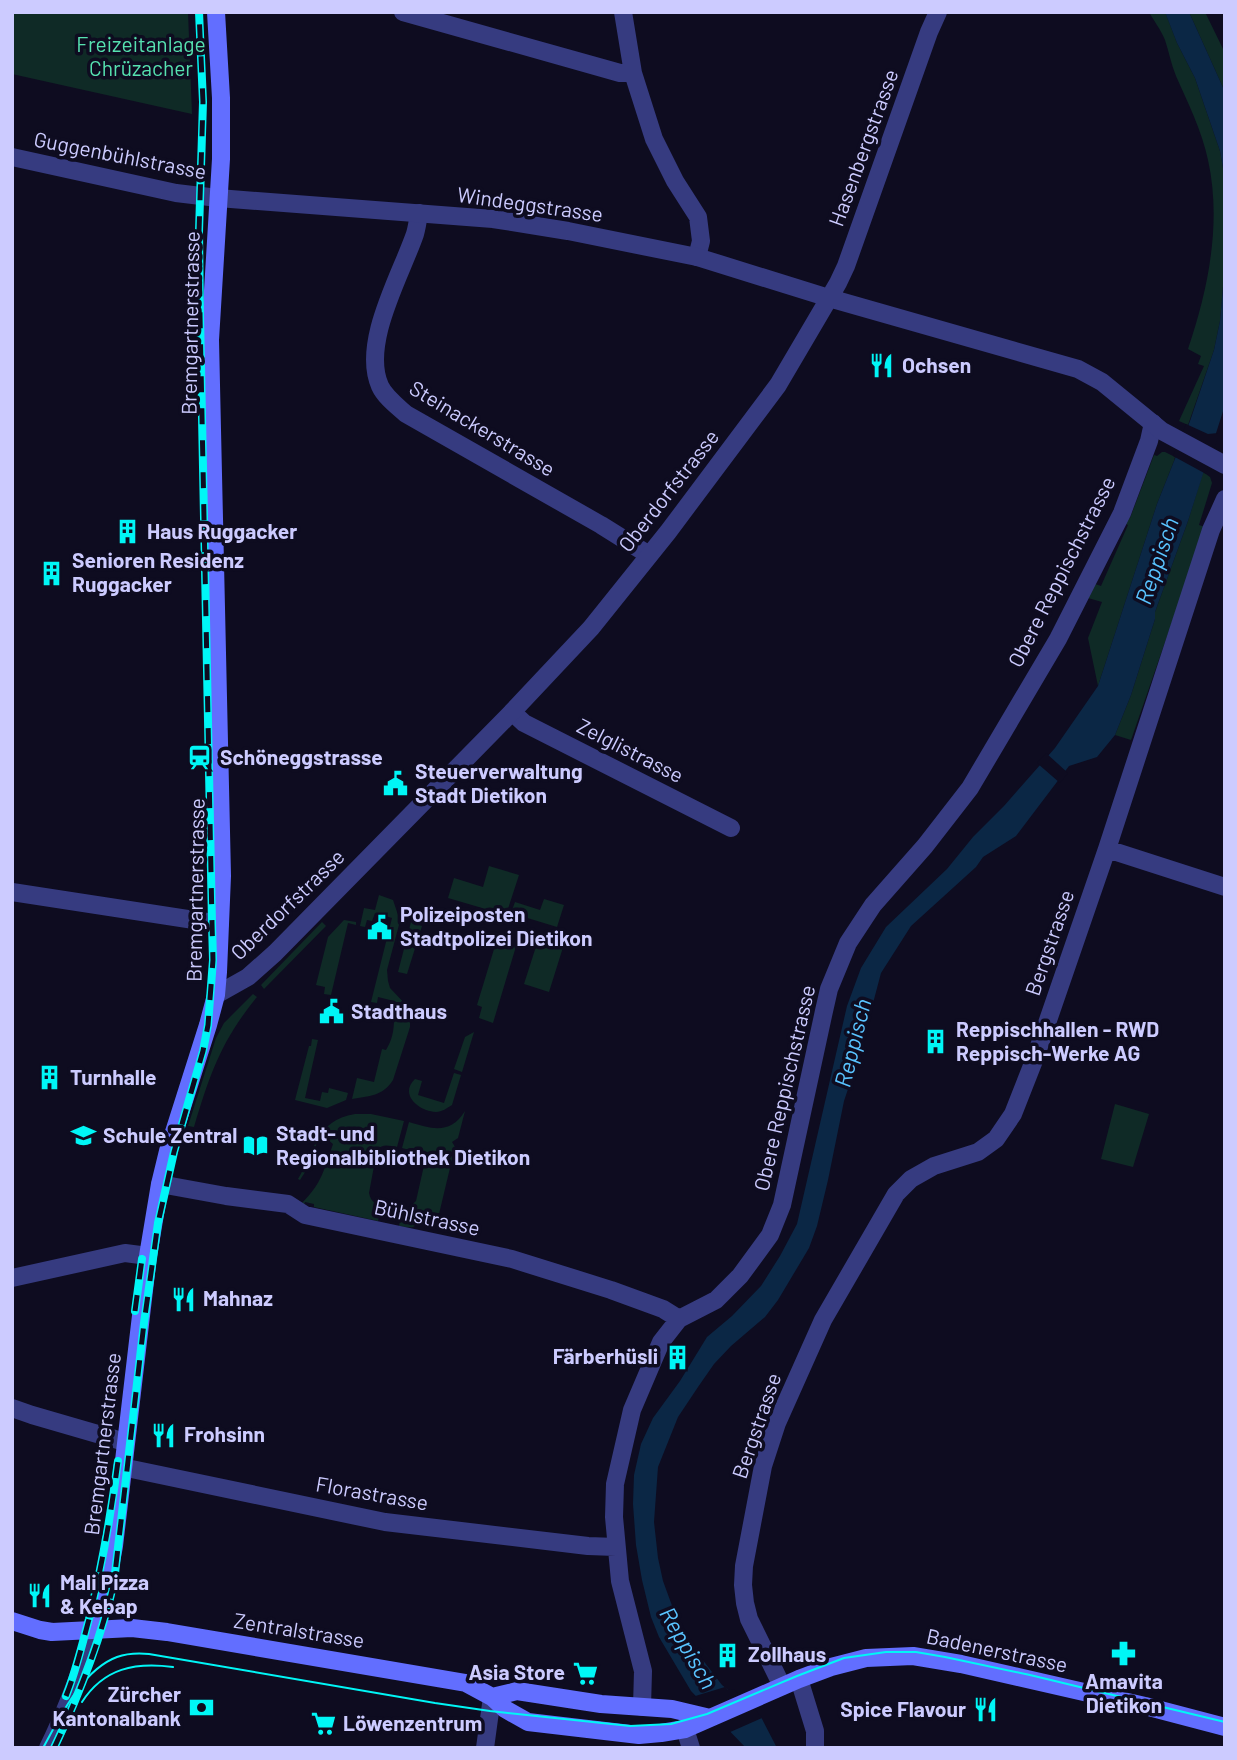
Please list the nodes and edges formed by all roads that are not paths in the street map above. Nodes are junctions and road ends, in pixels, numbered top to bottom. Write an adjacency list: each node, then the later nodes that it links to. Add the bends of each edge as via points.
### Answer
1 (216, 12): 8 (main road, Bremgartnerstrasse, via 221,98)
2 (403, 12): 5 (street)
3 (623, 12): 6 (street)
4 (938, 12): 11 (street, Hasenbergstrasse, via 846,266)
5 (442, 18): 6 (street)
6 (633, 73): 10 (street, via 654,139 698,217)
7 (12, 157): 8 (street, Guggenbühlstrasse)
8 (218, 198): 9 (street, Windeggstrasse); 21 (main road, Bremgartnerstrasse, via 209,340)
9 (419, 213): 10 (street, Windeggstrasse, via 494,219); 15 (street, Steinackerstrasse, via 416,232 382,317 376,348 380,386 406,414)
10 (698, 257): 11 (street, Windeggstrasse)
11 (829, 298): 12 (street, via 1078,369); 15 (street, Oberdorfstrasse, via 778,385)
12 (1153, 423): 13 (street); 26 (street, Obere Reppischstrasse, via 1122,513 1058,639 970,788 873,905 848,943 829,989 782,1205 770,1235 716,1300)
13 (1221, 461)
14 (1225, 499): 18 (street, Bergstrasse)
15 (649, 555): 16 (street, Oberdorfstrasse, via 591,628)
16 (512, 712): 17 (street, Zelglistrasse, via 524,723); 22 (street, Oberdorfstrasse, via 261,967)
17 (731, 828)
18 (1107, 849): 19 (street); 34 (street, Bergstrasse, via 1013,1114 996,1139 978,1152 934,1166 896,1194 823,1320 777,1423 763,1466 743,1585 749,1619)
19 (1225, 887)
20 (12, 892): 21 (street)
21 (220, 924): 22 (main road, Bremgartnerstrasse)
22 (216, 995): 23 (main road, Bremgartnerstrasse)
23 (160, 1184): 24 (main road, Bremgartnerstrasse); 26 (street, Bühlstrasse, via 288,1204 305,1215 512,1259 611,1290)
24 (148, 1256): 25 (street, via 125,1253); 28 (main road, Bremgartnerstrasse)
25 (12, 1278)
26 (679, 1319): 30 (street, Obere Reppischstrasse, via 661,1342 632,1410 615,1484)
27 (12, 1408): 28 (street)
28 (125, 1441): 29 (main road, Bremgartnerstrasse)
29 (122, 1467): 30 (street, Florastrasse, via 385,1522); 32 (main road, Bremgartnerstrasse, via 114,1546)
30 (616, 1547): 36 (street, Obere Reppischstrasse, via 643,1671)
31 (12, 1620): 32 (main road, Zentralstrasse, via 52,1632)
32 (95, 1630): 35 (main road, Zentralstrasse, via 167,1632 332,1659 466,1683); 41 (street)
33 (799, 1679): 34 (main road, Badenerstrasse); 38 (main road, Badenerstrasse, via 866,1658 931,1658); 43 (street, via 815,1731)
34 (782, 1686): 37 (main road, Badenerstrasse)
35 (492, 1697): 36 (main road, via 517,1691); 39 (main road, Zentralstrasse, via 528,1722); 42 (street)
36 (642, 1707): 37 (main road); 39 (main road)
37 (710, 1718): 40 (main road, Zentralstrasse)
38 (1225, 1727)
39 (639, 1735): 40 (main road, Zentralstrasse, via 661,1733)
40 (689, 1740)
41 (48, 1748)
42 (485, 1748)
43 (814, 1748)

